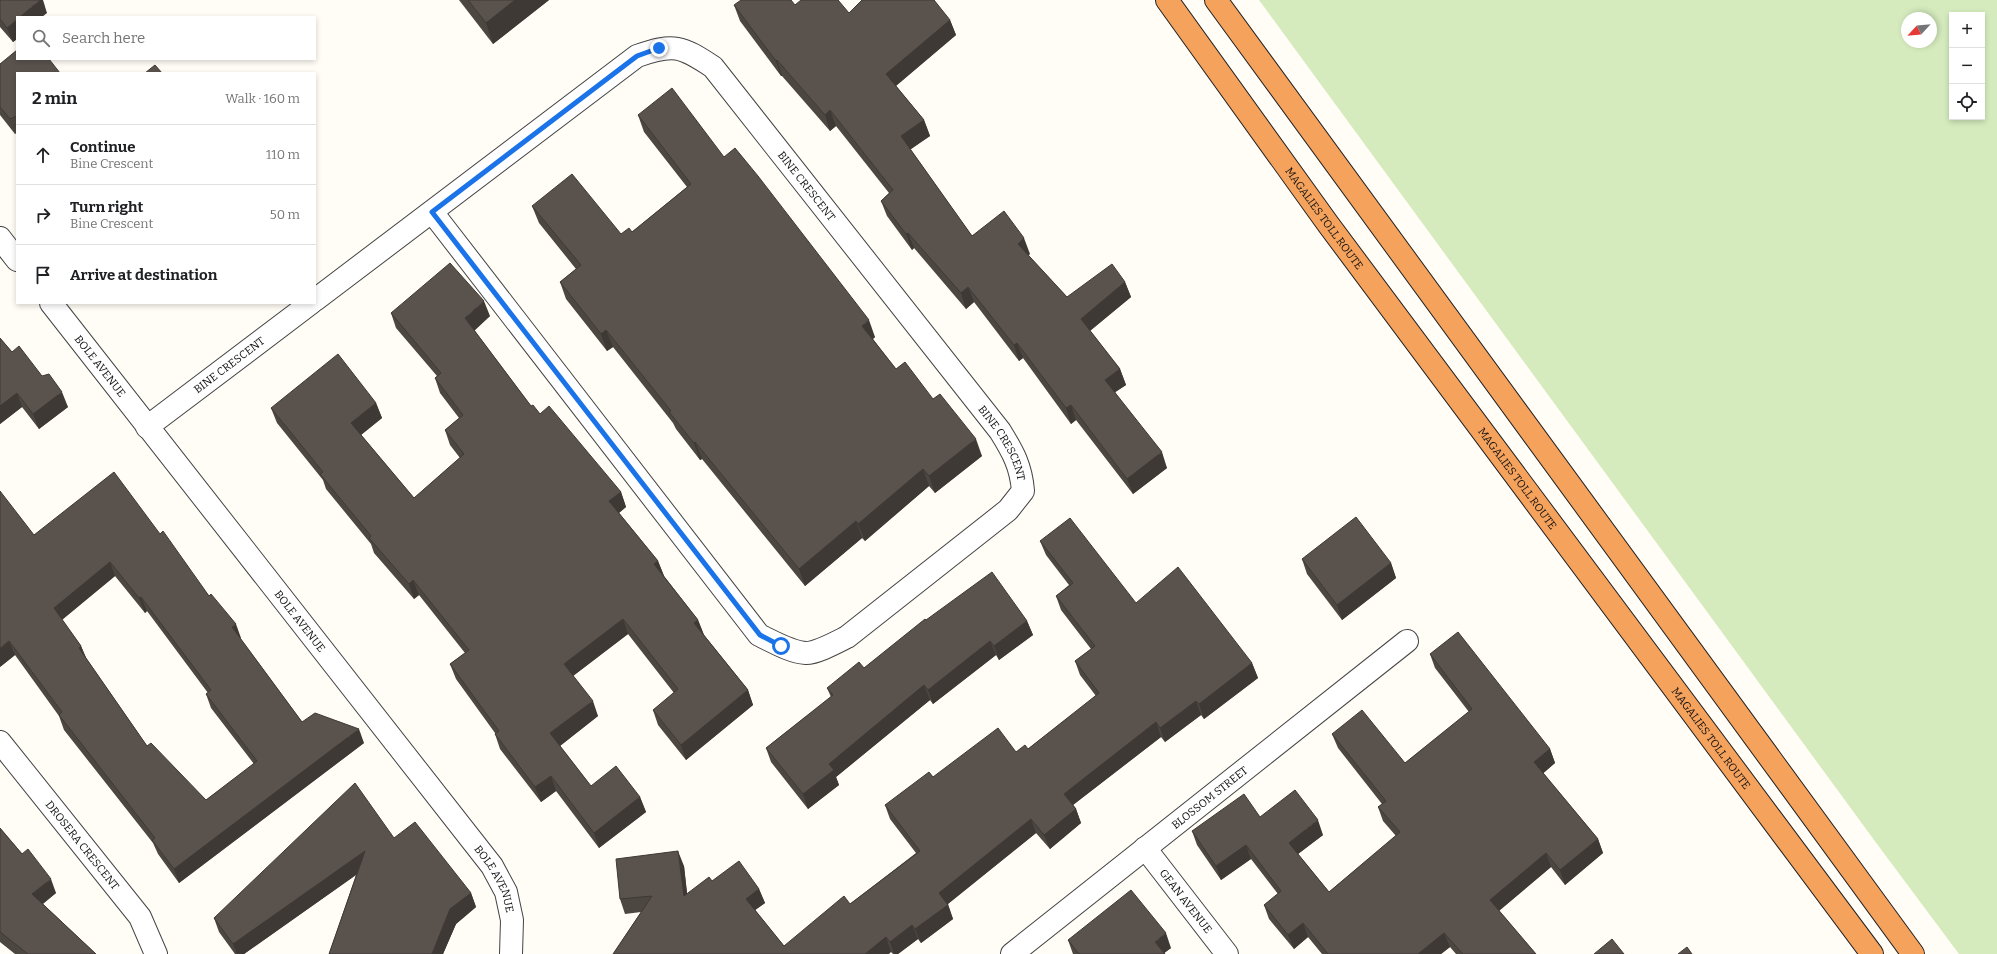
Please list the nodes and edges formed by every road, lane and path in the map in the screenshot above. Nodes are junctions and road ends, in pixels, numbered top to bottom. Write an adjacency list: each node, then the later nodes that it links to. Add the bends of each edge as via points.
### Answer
1 (1167, 0): 17 (highway, MAGALIES TOLL ROUTE, via 1328,224)
2 (1216, 0): 18 (highway)
3 (432, 212): 3 (street, BINE CRESCENT, via 637,56 659,48 674,47 692,53 713,67 1000,431 1014,453 1022,473 1023,491 1008,510 847,637 807,653 781,646 760,635); 6 (street, BINE CRESCENT)
4 (0, 238): 5 (street)
5 (16, 259)
6 (316, 299)
7 (52, 304): 9 (street, BOLE AVENUE)
8 (310, 304): 9 (street, BINE CRESCENT)
9 (147, 427): 14 (street, BOLE AVENUE, via 492,866 506,892 512,920)
10 (1407, 641): 12 (street, BLOSSOM STREET)
11 (0, 742): 13 (street, DROSERA CRESCENT, via 140,917)
12 (1145, 848): 15 (street, BLOSSOM STREET); 16 (street, GEAN AVENUE)
13 (156, 954)
14 (510, 954)
15 (1012, 954)
16 (1227, 954)
17 (1872, 954)
18 (1914, 954)

